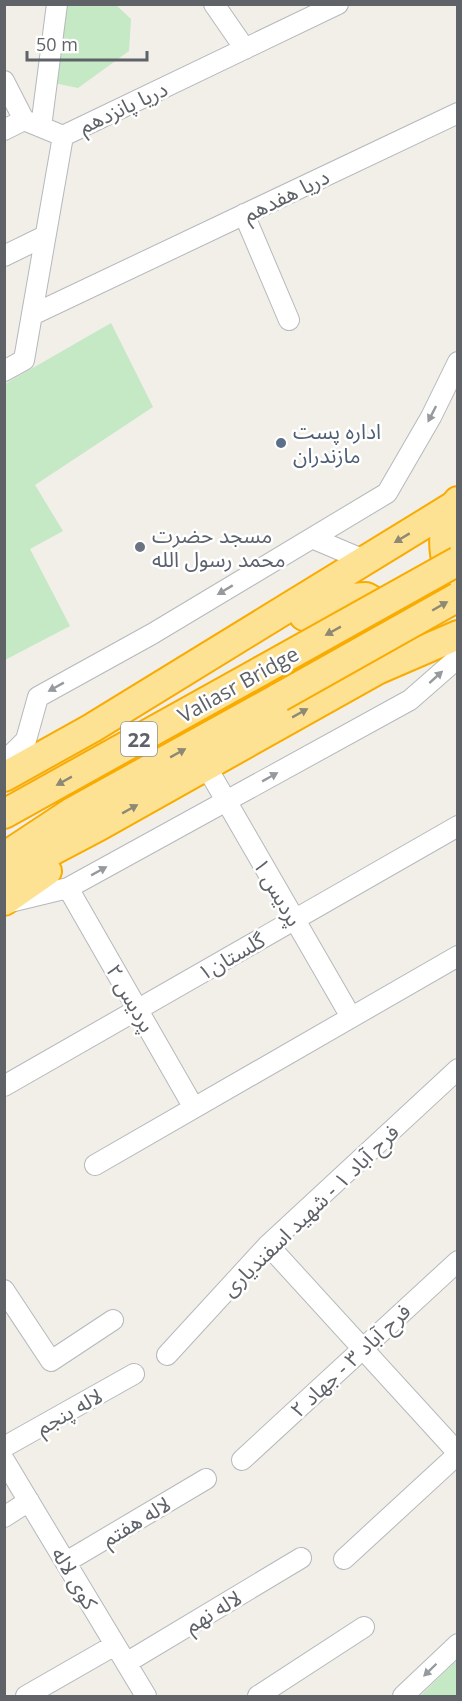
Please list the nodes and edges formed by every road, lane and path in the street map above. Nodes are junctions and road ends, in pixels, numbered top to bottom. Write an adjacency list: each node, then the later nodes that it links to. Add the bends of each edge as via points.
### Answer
1 (57, 4): 7 (street)
2 (214, 4): 4 (street)
3 (338, 4): 4 (street, دریا پانزدهم)
4 (245, 49): 9 (street, دریا پانزدهم)
5 (4, 81): 7 (street)
6 (458, 113): 10 (street, دریا هفدهم)
7 (33, 123): 8 (street); 9 (street, دریا پانزدهم)
8 (4, 130)
9 (63, 136): 11 (street)
10 (244, 214): 13 (street, دریا هفدهم); 14 (street)
11 (45, 236): 12 (street); 13 (street)
12 (4, 256)
13 (32, 315): 16 (street, via 24,360)
14 (289, 320)
15 (458, 362): 18 (street, one-way to 18, via 387,493)
16 (4, 371)
17 (455, 504): 19 (highway, one-way to 19); 21 (highway, via 443,555)
18 (312, 538): 19 (street); 27 (street, one-way to 27, via 38,697 26,740)
19 (364, 560): 26 (highway)
20 (458, 561): 31 (highway, Valiasr Bridge / 22, one-way to 31, bridge)
21 (458, 583)
22 (458, 597): 32 (highway, Valiasr Bridge / 22, one-way to 22, bridge)
23 (458, 636): 25 (highway)
24 (458, 658): 30 (street, one-way to 24, via 410,700)
25 (377, 670): 26 (highway, via 394,645 391,620 382,606 366,597 336,599); 28 (highway, one-way to 25)
26 (92, 728): 29 (highway)
27 (4, 762)
28 (206, 766): 30 (street, پردیس ۱); 33 (highway, one-way to 28)
29 (4, 777)
30 (226, 801): 38 (street, one-way to 30); 40 (street, پردیس ۱)
31 (11, 810)
32 (72, 812): 35 (highway, 22); 36 (highway)
33 (99, 826): 37 (highway); 39 (highway, via 44,874)
34 (458, 826): 40 (street, گلستان۱)
35 (4, 842)
36 (4, 857)
37 (4, 876)
38 (68, 888): 39 (street); 42 (street, پردیس ۲)
39 (4, 902)
40 (294, 920): 42 (street, گلستان۱); 43 (street, پردیس ۱)
41 (458, 956): 43 (street)
42 (137, 1010): 45 (street, گلستان۱); 46 (street, پردیس ۲)
43 (351, 1017): 46 (street)
44 (458, 1069): 48 (street, فرح آباد ۱ - شهید اسفندیاری)
45 (4, 1086)
46 (194, 1108): 47 (street)
47 (95, 1165)
48 (268, 1245): 52 (street); 53 (street, فرح آباد ۱ - شهید اسفندیاری)
49 (458, 1261): 52 (street, فرح آباد ۳ - جهاد ۲)
50 (7, 1300): 51 (street, via 51,1361)
51 (113, 1320)
52 (362, 1349): 56 (street); 58 (street, فرح آباد ۳ - جهاد ۲)
53 (167, 1355)
54 (134, 1374): 55 (street, لاله پنجم)
55 (4, 1447)
56 (458, 1453): 63 (street)
57 (4, 1460): 60 (street, کوی لاله)
58 (242, 1460)
59 (206, 1479): 64 (street, لاله هفتم)
60 (29, 1502): 61 (street); 64 (street, کوی لاله)
61 (4, 1517)
62 (301, 1558): 68 (street, لاله نهم)
63 (344, 1559)
64 (66, 1562): 67 (street, کوی لاله)
65 (364, 1627): 71 (street)
66 (458, 1644): 72 (street, one-way to 72)
67 (115, 1645): 68 (street, کوی لاله); 69 (street)
68 (126, 1663): 70 (street, کوی لاله)
69 (26, 1696)
70 (146, 1696)
71 (258, 1696)
72 (403, 1696)

